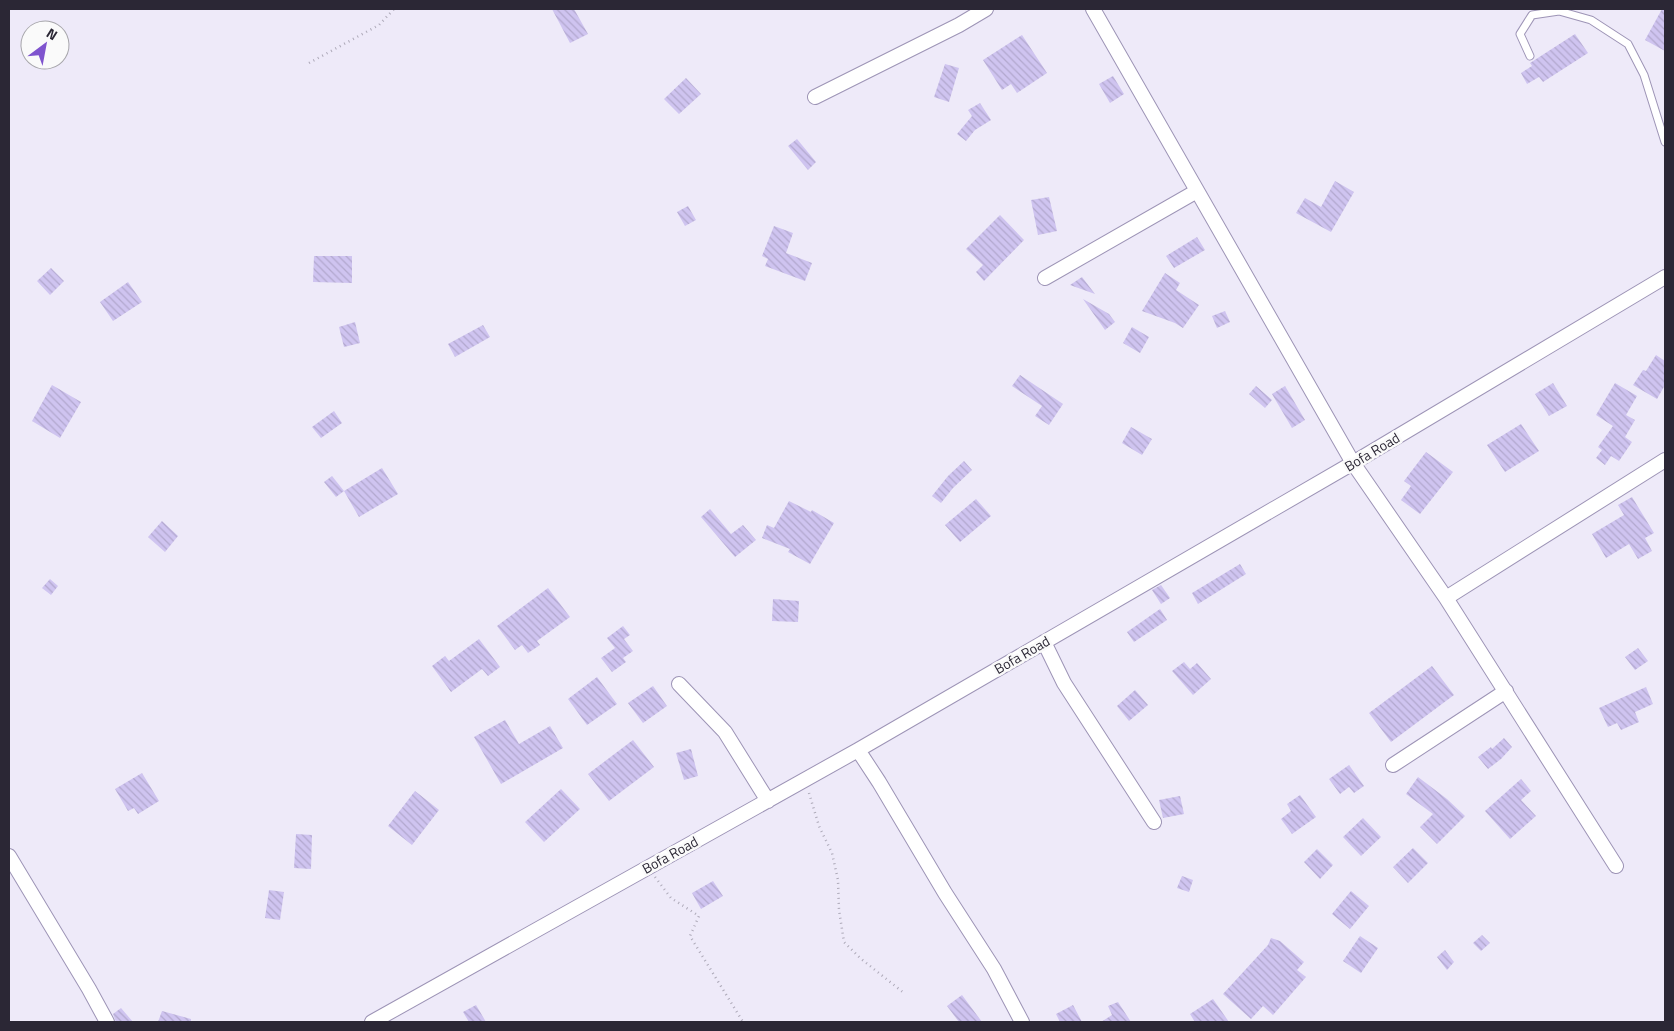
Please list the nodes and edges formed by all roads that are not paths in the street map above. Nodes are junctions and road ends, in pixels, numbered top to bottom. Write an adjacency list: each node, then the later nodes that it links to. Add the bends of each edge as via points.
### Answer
1 (986, 9): 4 (street)
2 (1093, 9): 6 (street)
3 (1530, 56): 5 (lane, via 1520,34 1532,15 1559,11 1591,20 1628,44 1644,76)
4 (815, 97)
5 (1665, 142)
6 (1197, 191): 8 (street); 10 (street)
7 (1665, 277): 10 (street, Bofa Road)
8 (1045, 278)
9 (1665, 460): 11 (street)
10 (1353, 463): 11 (street); 12 (street, Bofa Road)
11 (1446, 598): 14 (street)
12 (1044, 642): 15 (street, Bofa Road); 18 (street, via 1064,683)
13 (679, 684): 17 (street, via 725,732)
14 (1506, 691): 16 (street); 20 (street)
15 (858, 750): 17 (street, Bofa Road); 23 (street, via 994,969)
16 (1393, 765)
17 (768, 801): 22 (street, Bofa Road)
18 (1154, 822)
19 (9, 856): 21 (street)
20 (1616, 866)
21 (108, 1022)
22 (372, 1022)
23 (1022, 1022)

